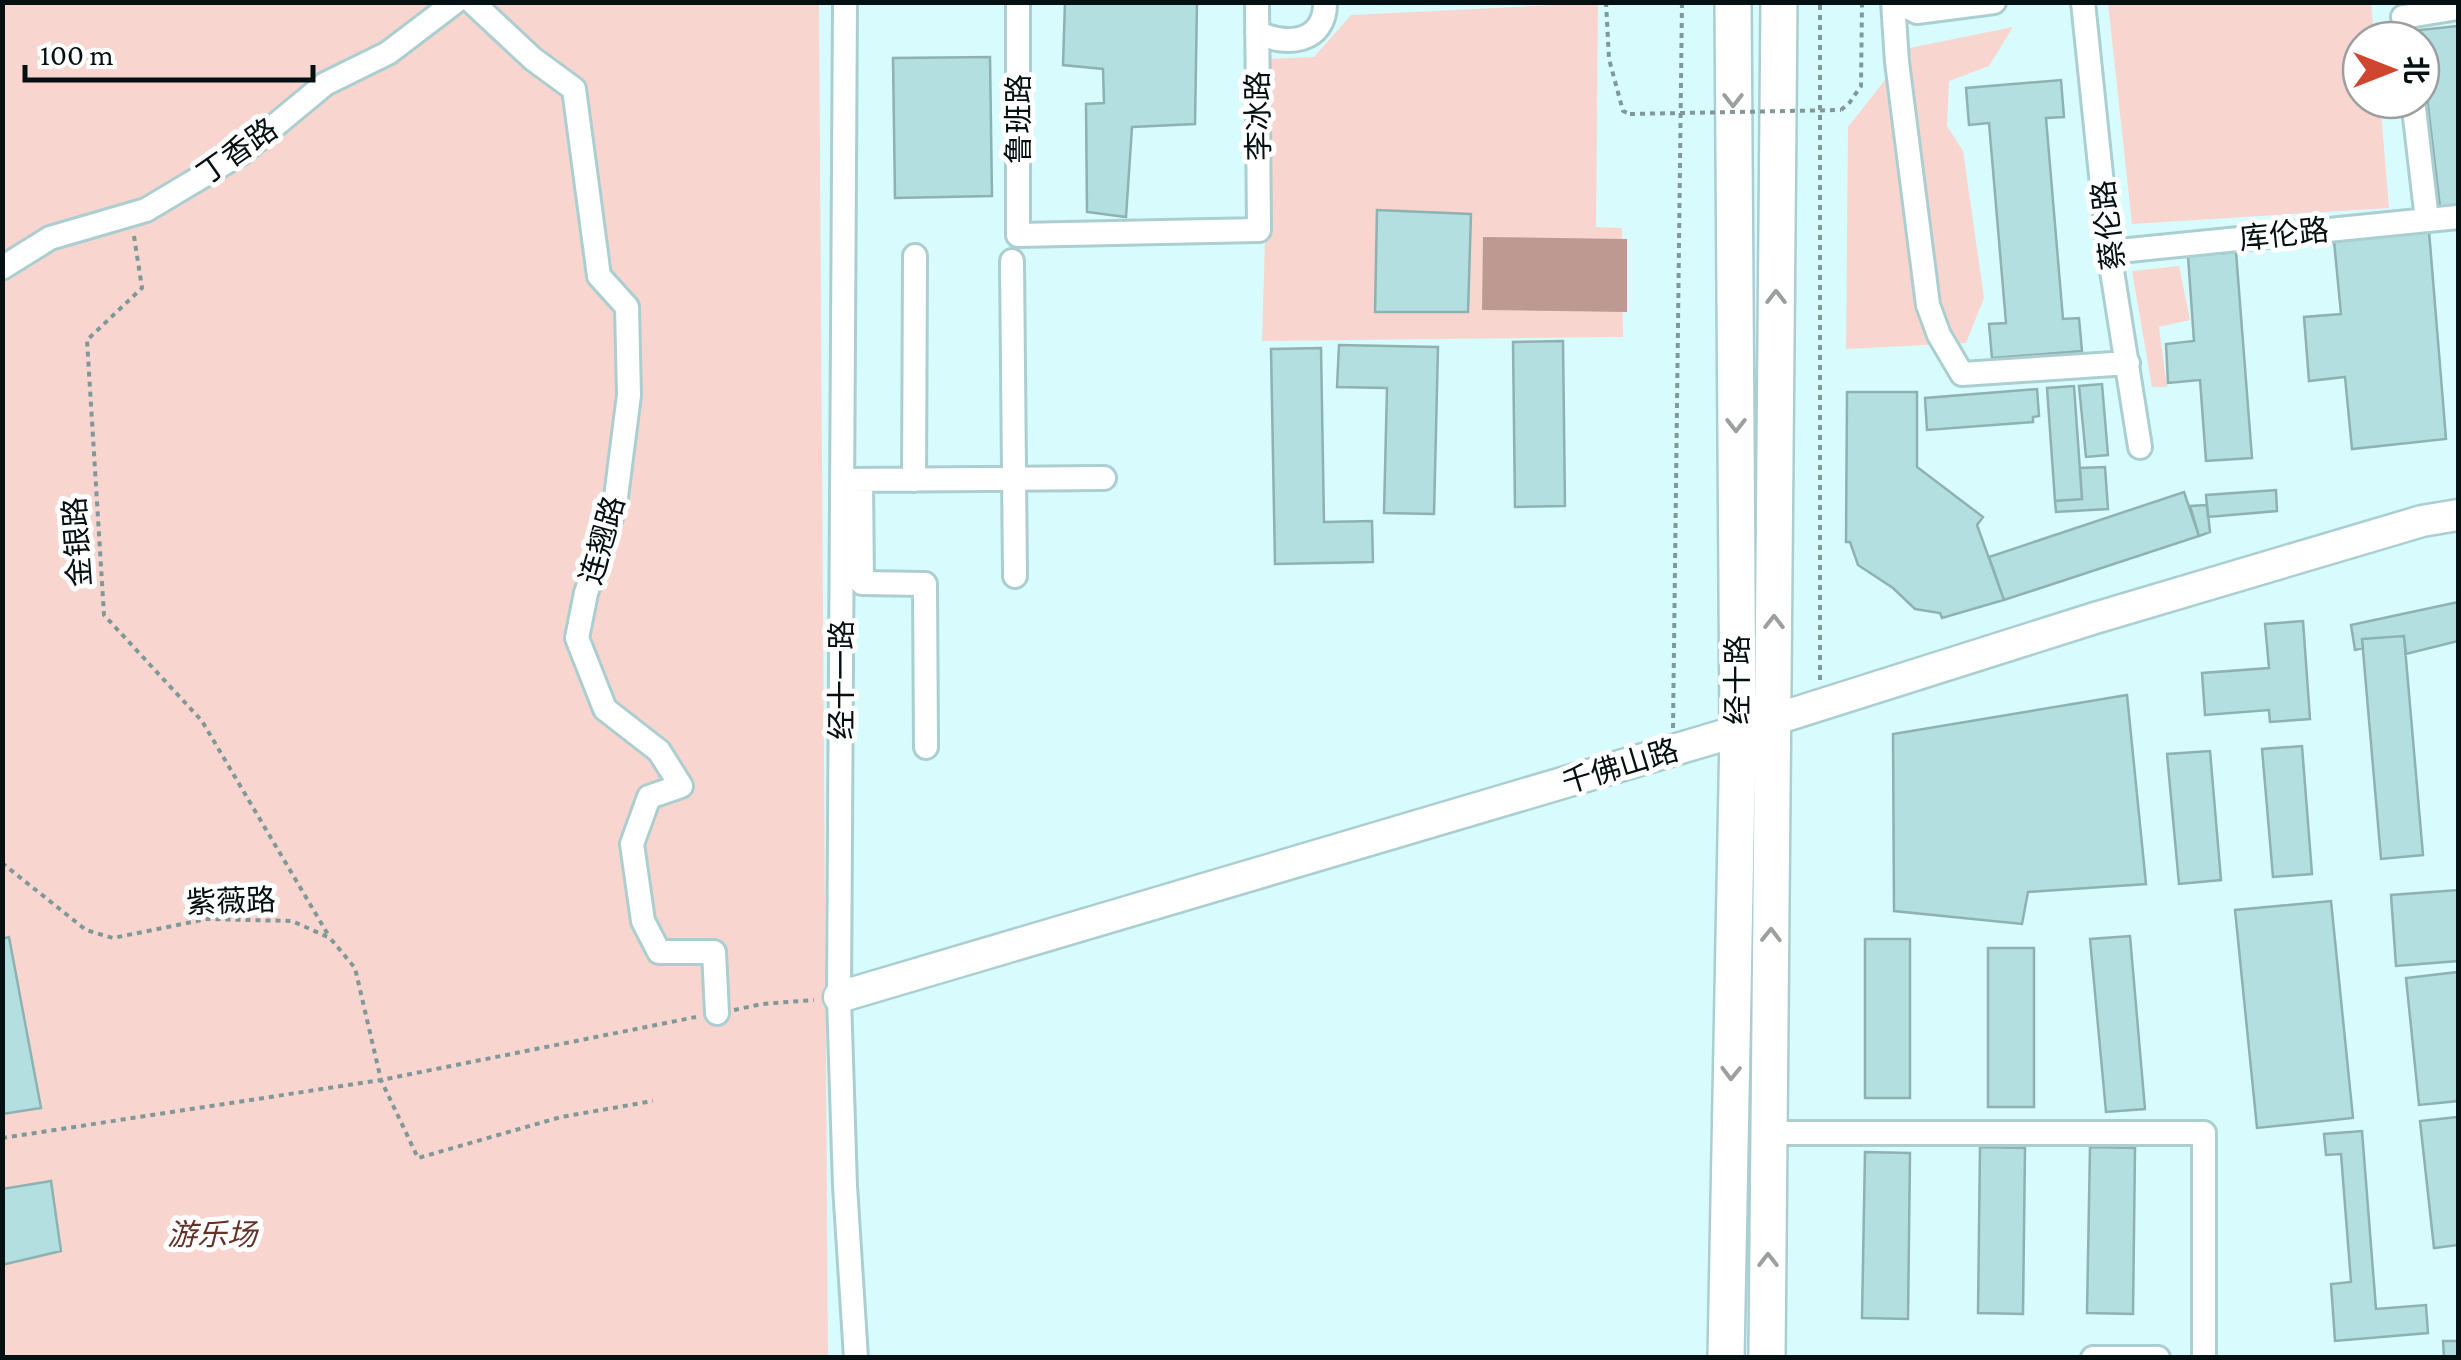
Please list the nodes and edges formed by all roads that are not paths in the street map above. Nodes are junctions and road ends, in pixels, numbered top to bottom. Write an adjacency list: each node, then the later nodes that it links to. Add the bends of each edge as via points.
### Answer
1 (455, 2): 22 (street, 丁香路, via 388,53 325,84 242,152 146,210 50,238)
2 (472, 2): 35 (street, 连翘路, via 574,89 599,276 626,307 629,395 616,505 577,638 604,709 660,750 682,786 648,797 632,844 643,922 660,952 714,952)
3 (844, 2): 27 (street, 经十一路)
4 (1018, 2): 18 (street, 鲁班路, via 1018,234)
5 (1257, 2): 14 (street, 李冰路)
6 (1326, 2): 14 (street, via 1324,21 1302,38 1286,42)
7 (1732, 2): 32 (highway, 经十路, one-way to 32)
8 (1779, 2): 31 (highway, 经十路, one-way to 8)
9 (1896, 2): 10 (street, via 1917,12); 23 (street, via 1896,62 1928,305 1962,374)
10 (1994, 2)
11 (2083, 2): 19 (street, 蔡伦路)
12 (2458, 8): 13 (street)
13 (2403, 20)
14 (1258, 32): 18 (street, 李冰路)
15 (2414, 120): 17 (street)
16 (2458, 217): 17 (street, 库伦路)
17 (2427, 220): 19 (street, 库伦路)
18 (1259, 230)
19 (2110, 252): 23 (street, 蔡伦路)
20 (915, 256): 28 (street)
21 (1012, 261): 26 (street)
22 (2, 268)
23 (2128, 362): 24 (street, 蔡伦路)
24 (2140, 447)
25 (1104, 478): 26 (street)
26 (1014, 479): 28 (street); 30 (street)
27 (852, 480): 28 (street); 33 (street, via 862,584 925,584); 34 (street, 经十一路)
28 (914, 480)
29 (2458, 514): 31 (main road, 千佛山路)
30 (1016, 576)
31 (1773, 719): 32 (main road, 千佛山路); 36 (highway, 经十路, one-way to 31)
32 (1738, 731): 34 (main road, 千佛山路); 38 (highway, 经十路, one-way to 38)
33 (926, 747)
34 (839, 998): 37 (street, 经十一路)
35 (717, 1013)
36 (1769, 1133): 39 (highway, 经十路, one-way to 36); 42 (street, via 2204,1133)
37 (856, 1358)
38 (1726, 1358)
39 (1766, 1358)
40 (2093, 1358): 41 (street)
41 (2158, 1358)
42 (2204, 1358)

